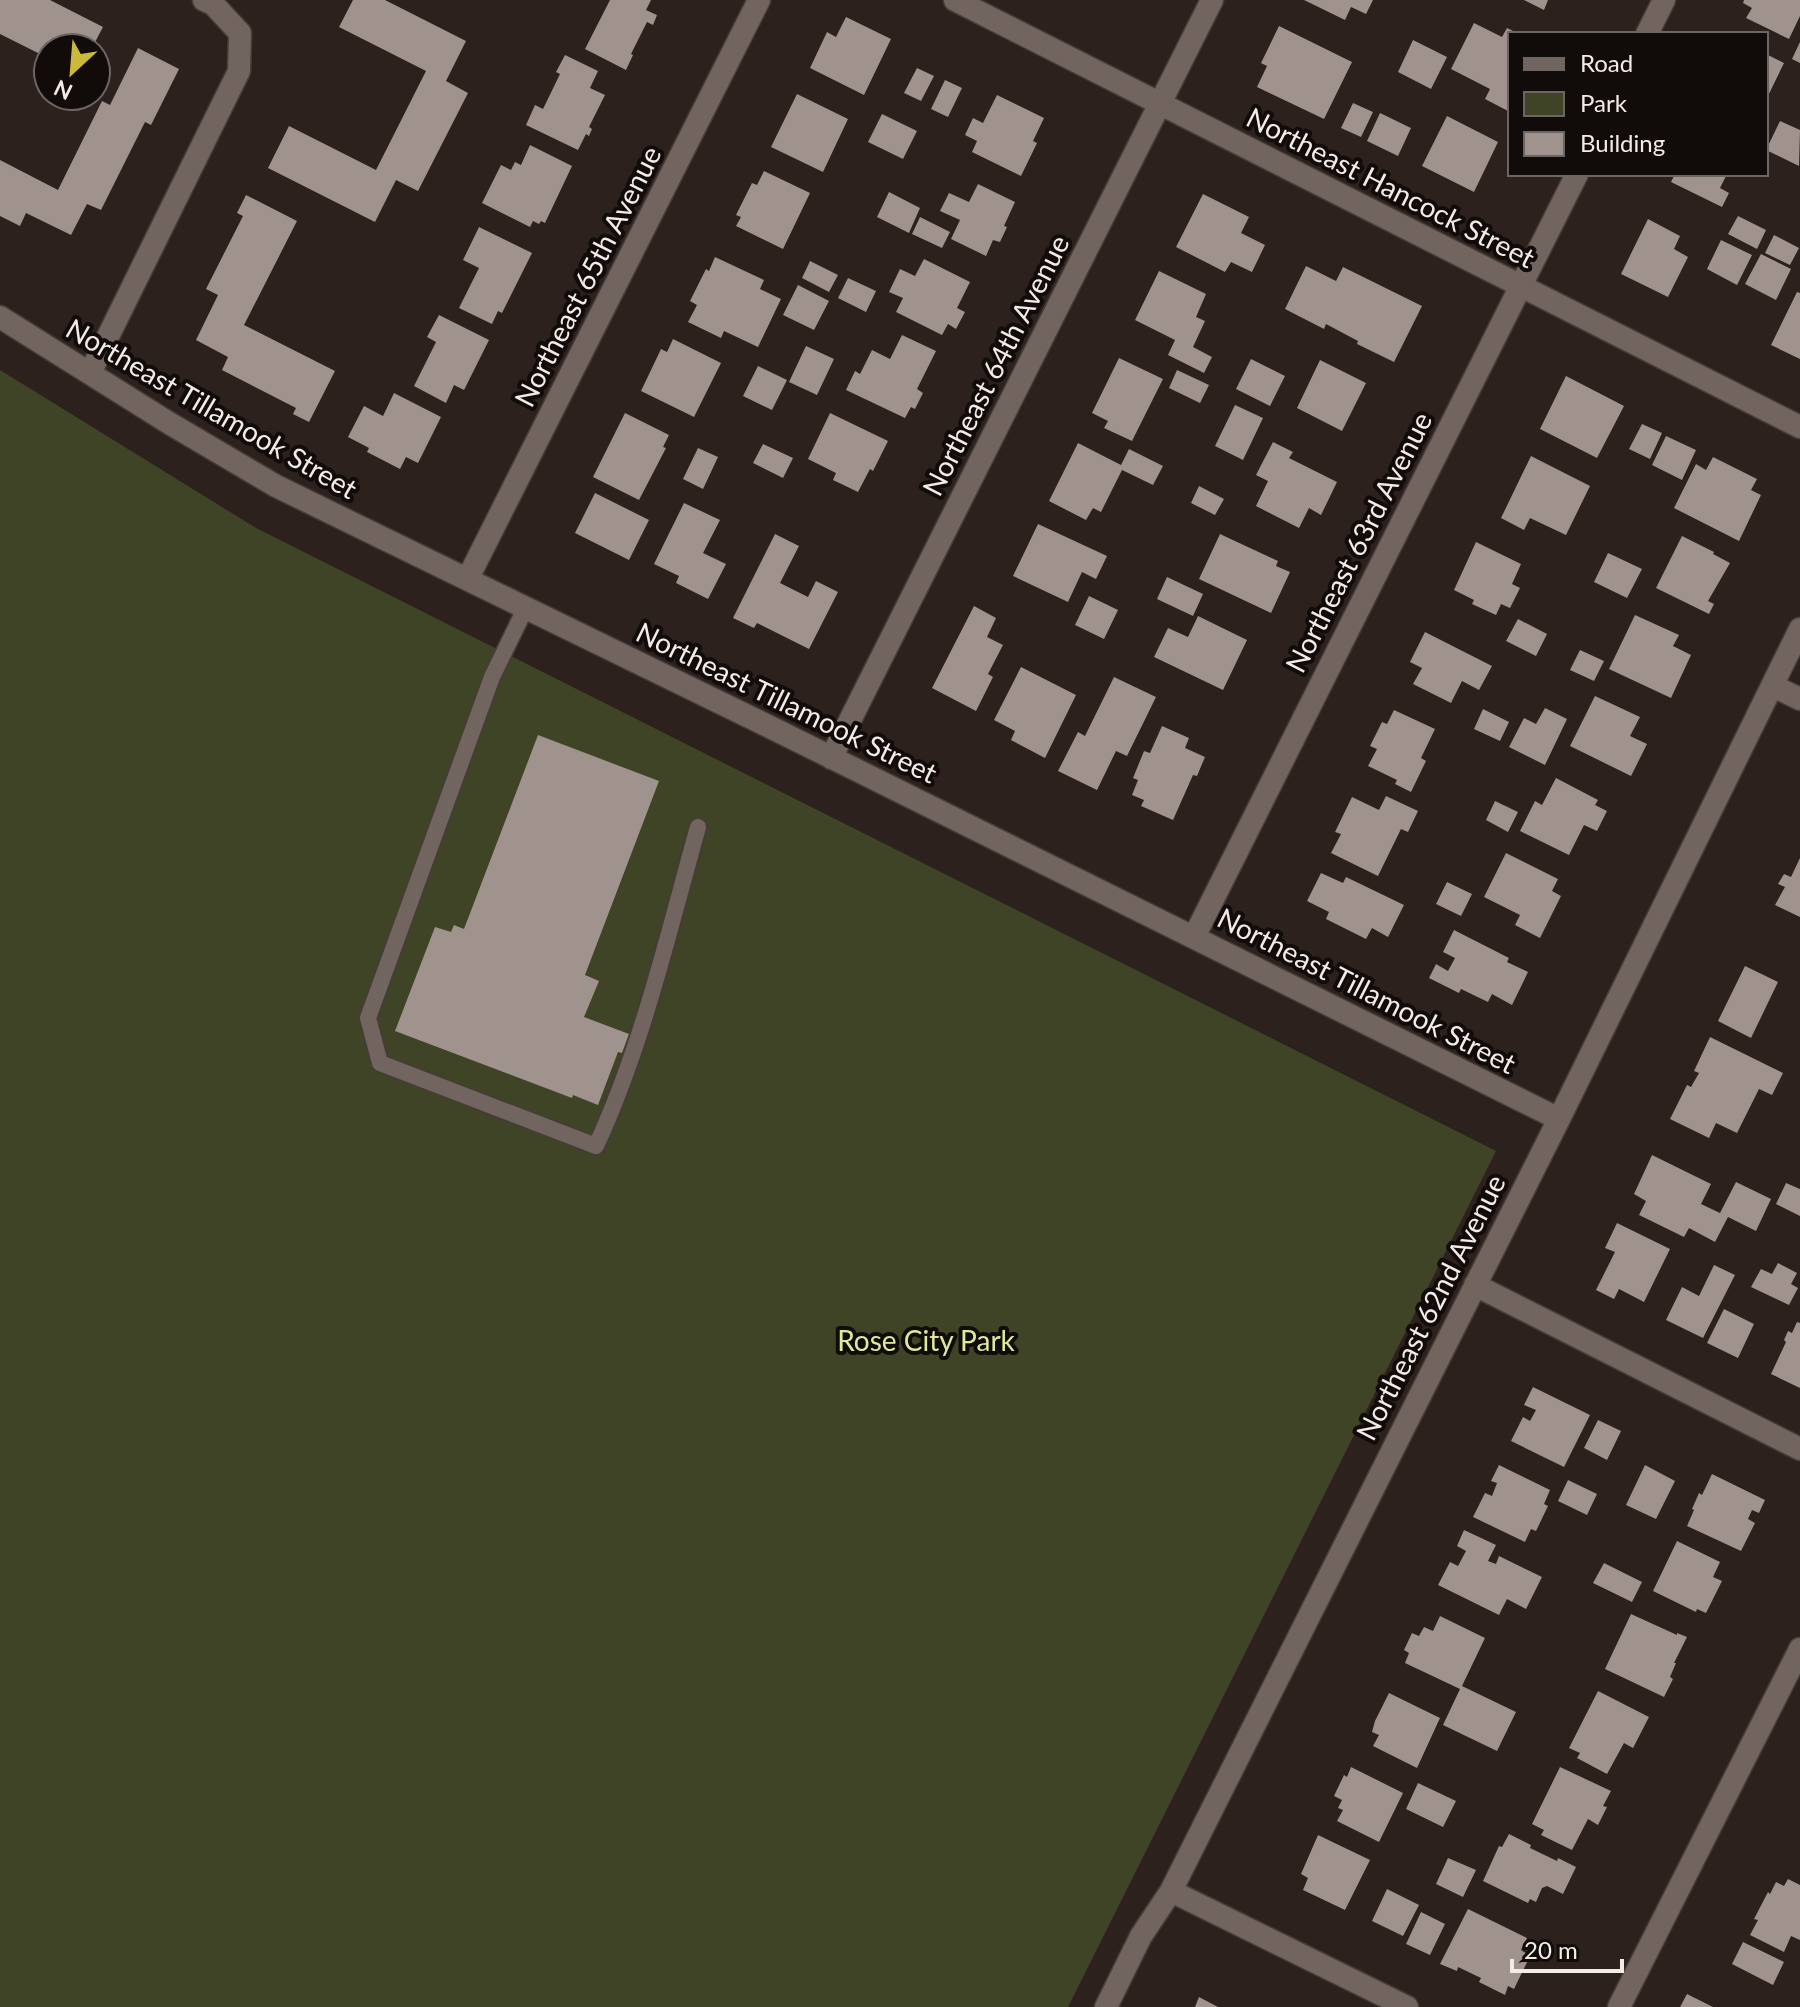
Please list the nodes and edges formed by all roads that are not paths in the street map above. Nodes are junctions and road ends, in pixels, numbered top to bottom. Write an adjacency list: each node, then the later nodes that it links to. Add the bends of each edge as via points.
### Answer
1 (204, 0): 11 (street, via 240,33 239,71)
2 (759, 0): 13 (street, Northeast 65th Avenue)
3 (955, 0): 7 (street, Northeast Hancock Street)
4 (1212, 0): 7 (street, Northeast 64th Avenue)
5 (1664, 0): 6 (street)
6 (1648, 32)
7 (1160, 103): 9 (street, Northeast Hancock Street); 18 (street, Northeast 64th Avenue)
8 (1576, 176): 9 (street, Northeast 63rd Avenue)
9 (1520, 286): 12 (street, Northeast Hancock Street); 20 (street, Northeast 63rd Avenue)
10 (0, 317): 11 (street, Northeast Tillamook Street)
11 (90, 373): 13 (street, Northeast Tillamook Street, via 276,486)
12 (1800, 427)
13 (468, 578): 14 (street, Northeast Tillamook Street)
14 (526, 607): 18 (street, Northeast Tillamook Street); 19 (lane, via 492,677 368,1018 380,1063 596,1146 640,1035)
15 (1800, 629): 16 (street, Northeast 62nd Avenue)
16 (1773, 686): 17 (street); 21 (street, Northeast 62nd Avenue)
17 (1800, 699)
18 (831, 758): 20 (street, Northeast Tillamook Street)
19 (698, 827)
20 (1194, 937): 21 (street, Northeast Tillamook Street)
21 (1559, 1119): 22 (street, Northeast 62nd Avenue)
22 (1475, 1285): 23 (street); 25 (street, Northeast 62nd Avenue)
23 (1800, 1449)
24 (1800, 1649): 28 (street)
25 (1171, 1891): 26 (street, Northeast 62nd Avenue, via 1141,1936); 27 (street)
26 (1106, 2007)
27 (1407, 2007)
28 (1619, 2007)

